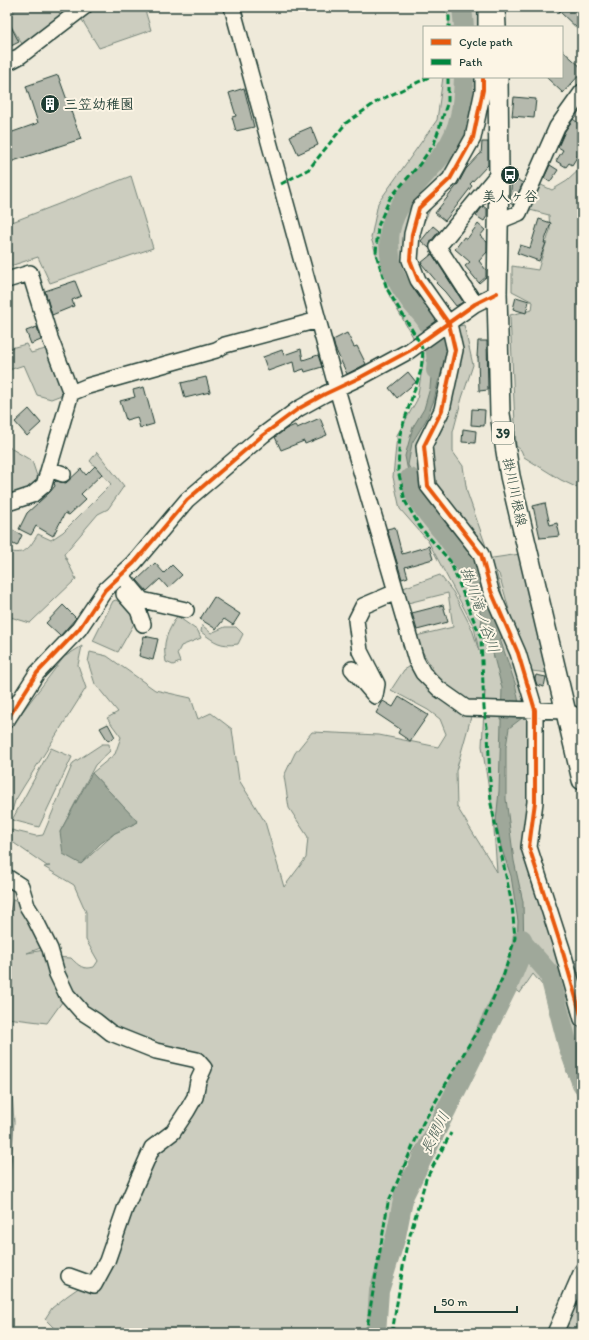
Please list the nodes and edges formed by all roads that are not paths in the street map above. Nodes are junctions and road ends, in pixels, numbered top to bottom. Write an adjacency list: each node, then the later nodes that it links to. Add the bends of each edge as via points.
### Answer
1 (84, 7): 7 (street)
2 (232, 7): 16 (street)
3 (486, 7): 5 (street)
4 (495, 7): 6 (main road)
5 (486, 26)
6 (496, 26)
7 (7, 63)
8 (483, 78): 17 (street, via 473,138 450,179 419,208 412,234 410,260 418,280)
9 (498, 78): 11 (main road, 掛川川根線 / 39)
10 (582, 92): 12 (street, via 557,127 519,212)
11 (499, 173): 12 (main road, 掛川川根線 / 39); 15 (street, via 438,247)
12 (499, 221): 14 (main road, 掛川川根線 / 39)
13 (7, 280): 19 (street, via 30,273 50,338)
14 (497, 293): 15 (street); 27 (main road, 掛川川根線 / 39, via 500,414 510,476)
15 (475, 304): 17 (street)
16 (318, 320): 18 (street); 19 (street)
17 (446, 326): 18 (street, via 409,351); 26 (street, via 455,350 442,410 424,446 428,486 481,554 491,591 518,653)
18 (336, 389): 21 (street, via 298,409 263,435 187,500); 22 (street)
19 (71, 393): 20 (street, via 56,471 32,495)
20 (11, 502)
21 (118, 579): 23 (street, via 142,600); 24 (street, via 138,610); 28 (street, via 100,596 79,629 37,673)
22 (396, 592): 25 (street, via 363,606 356,620 360,651 377,684 375,696); 26 (street, via 416,660 423,673 440,689 466,708)
23 (186, 610)
24 (143, 624)
25 (352, 669)
26 (534, 710): 27 (street); 31 (street, via 535,802 529,846)
27 (574, 714): 29 (main road, 掛川川根線 / 39)
28 (7, 720)
29 (582, 780)
30 (7, 877): 33 (street, via 21,886 27,906 50,949 57,974 82,1012 111,1033 156,1051 197,1060 204,1068 195,1097 187,1111 172,1132 152,1148 125,1209 107,1260 94,1285)
31 (582, 1019)
32 (582, 1271): 34 (street)
33 (69, 1276)
34 (558, 1332)

